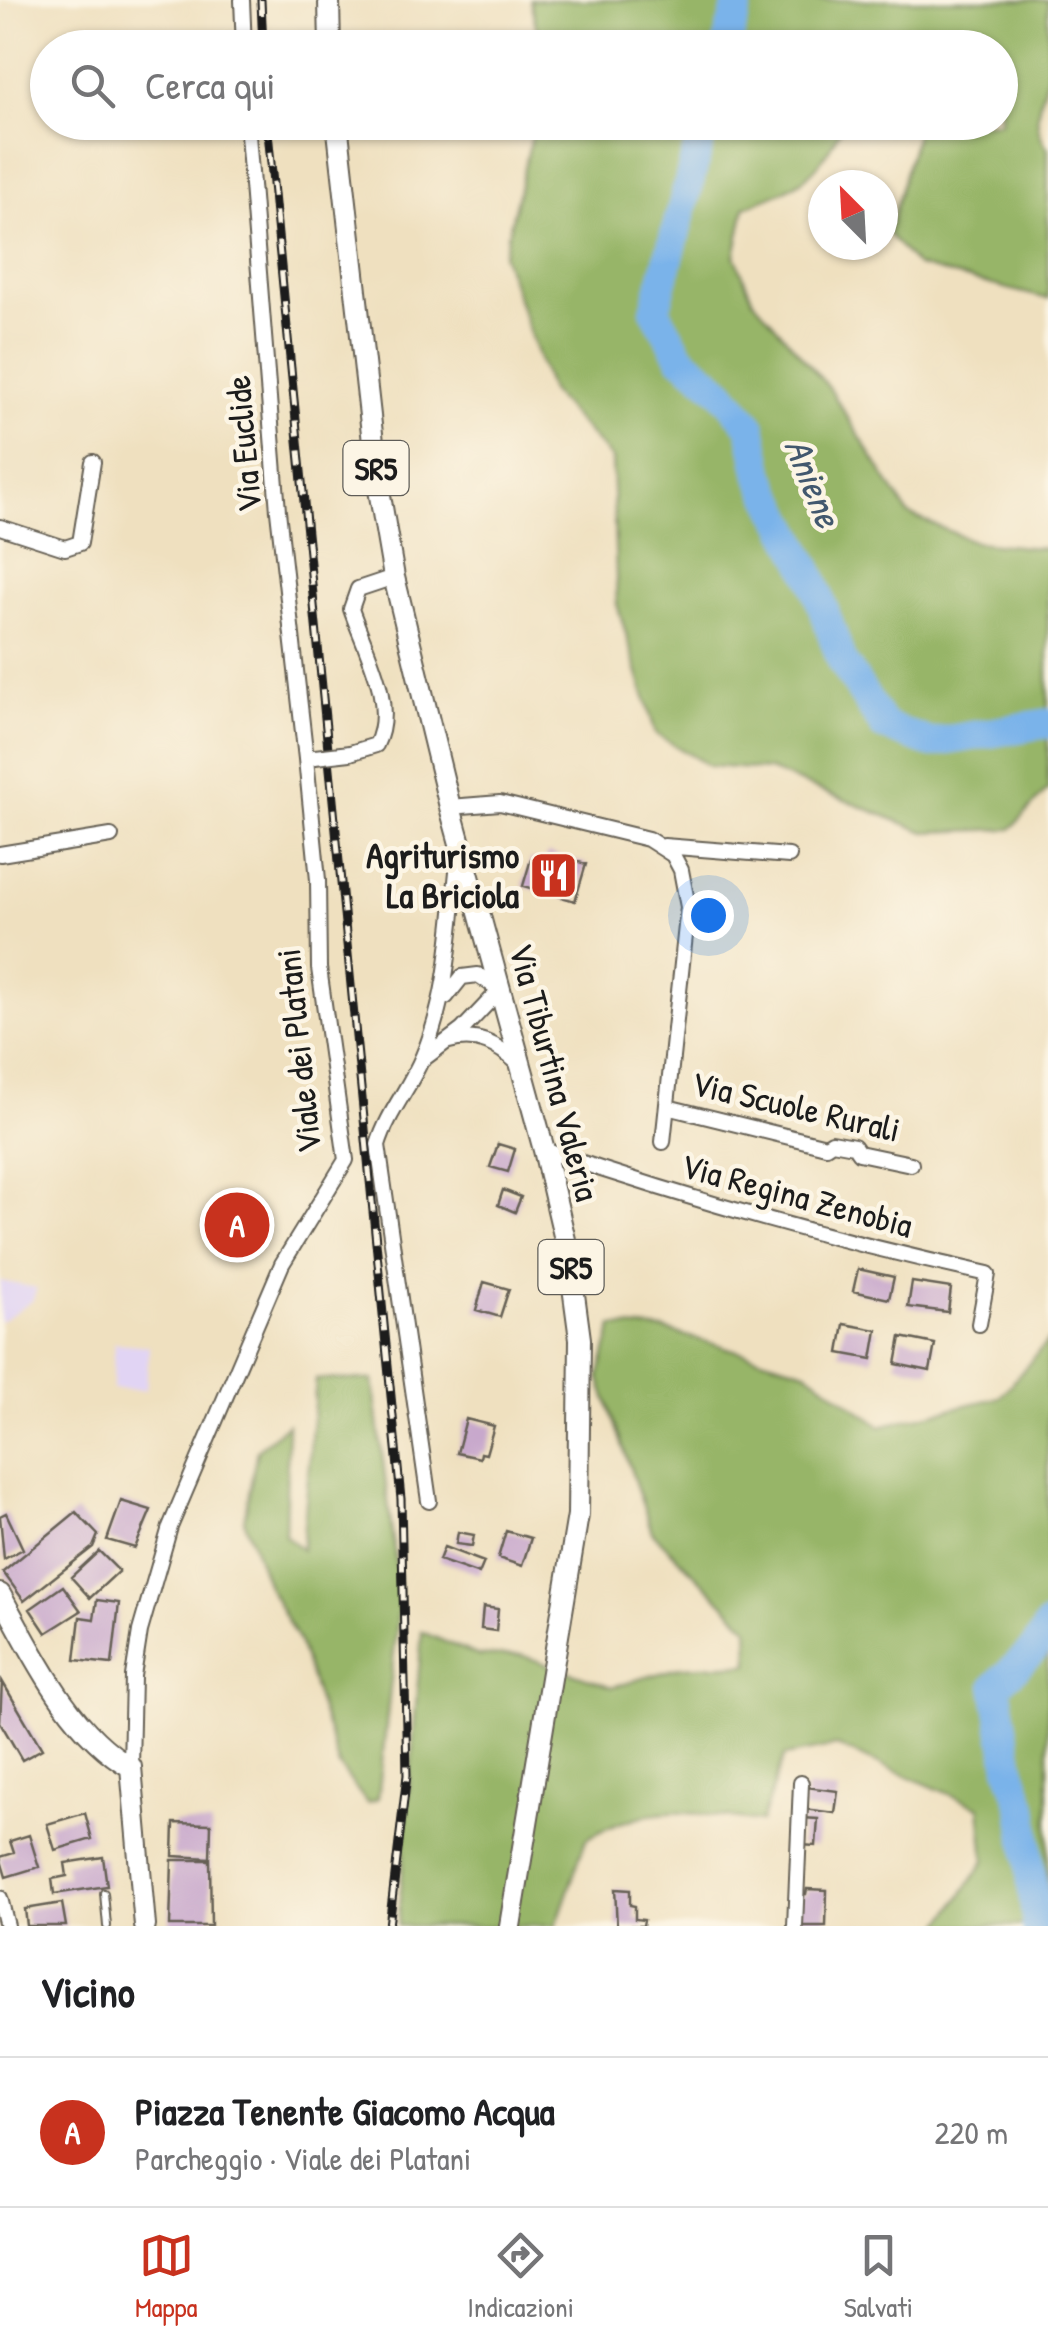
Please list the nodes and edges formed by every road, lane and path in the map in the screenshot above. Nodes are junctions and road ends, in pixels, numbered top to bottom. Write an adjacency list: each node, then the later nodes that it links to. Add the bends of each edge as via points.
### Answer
1 (242, 0): 3 (street)
2 (329, 0): 4 (main road)
3 (243, 30)
4 (330, 30)
5 (248, 140): 10 (street, Via Euclide, via 278,511)
6 (339, 140): 9 (main road, Via Tiburtina Valeria / SR5)
7 (92, 462): 8 (street, via 80,543 65,548)
8 (0, 528)
9 (394, 578): 10 (street, bridge, via 358,589 351,609 384,706 384,729 376,745); 11 (main road, Via Tiburtina Valeria / SR5)
10 (310, 758): 29 (street, Viale dei Platani, via 320,968 346,1160 282,1264 170,1528 140,1631)
11 (450, 806): 13 (main road, Via Tiburtina Valeria / SR5); 14 (street, via 500,803)
12 (111, 836): 15 (street)
13 (460, 842): 17 (main road, Via Tiburtina Valeria / SR5); 18 (street)
14 (664, 846): 16 (street); 22 (street, Via Scuole Rurali, via 681,870 688,907)
15 (0, 854)
16 (788, 856)
17 (500, 990): 18 (street, via 478,976 462,977); 19 (street); 21 (main road, Via Tiburtina Valeria / SR5)
18 (438, 1010): 20 (street)
19 (444, 1043): 20 (street); 21 (street, via 459,1038 496,1044)
20 (422, 1060): 27 (street, via 378,1145)
21 (520, 1064): 24 (main road, Via Tiburtina Valeria / SR5)
22 (667, 1107): 23 (street, Via Scuole Rurali); 25 (street, Via Scuole Rurali)
23 (662, 1142)
24 (544, 1150): 26 (street, Via Regina Zenobia, via 693,1201 988,1274); 36 (main road, Via Tiburtina Valeria / SR5, via 580,1339 581,1476)
25 (911, 1164)
26 (978, 1324)
27 (429, 1501)
28 (0, 1594): 29 (main road, via 84,1726)
29 (131, 1767): 35 (main road, Viale dei Platani)
30 (801, 1783): 37 (street)
31 (104, 1893): 34 (lane)
32 (0, 1898): 33 (street)
33 (8, 1926)
34 (107, 1926)
35 (146, 1926)
36 (510, 1926)
37 (795, 1926)

